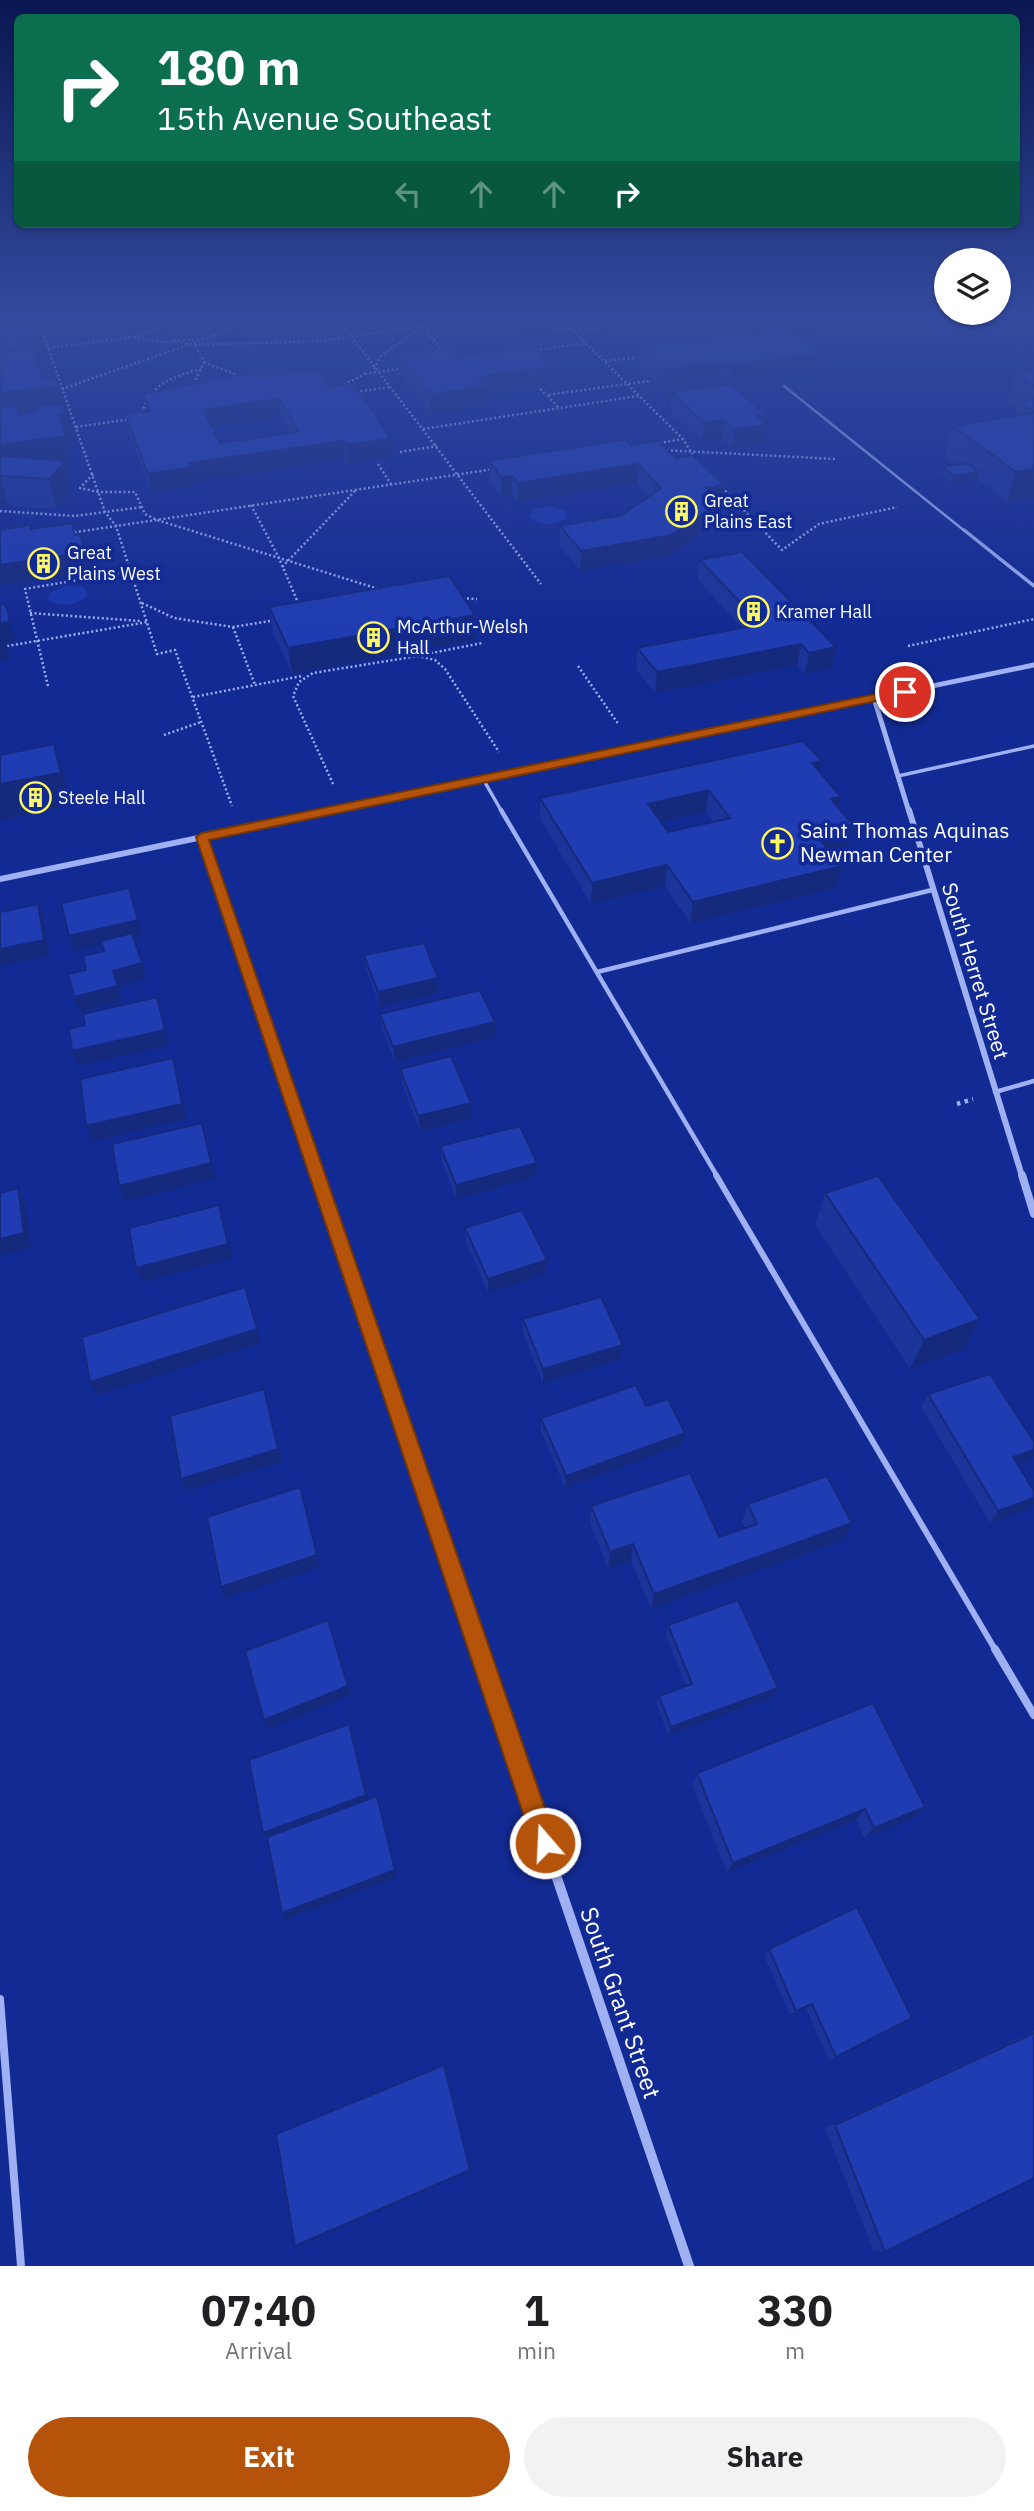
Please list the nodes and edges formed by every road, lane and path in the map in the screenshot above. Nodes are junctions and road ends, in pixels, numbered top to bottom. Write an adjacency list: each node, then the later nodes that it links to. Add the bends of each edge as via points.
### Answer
1 (74, 421): 7 (path)
2 (122, 421): 7 (path)
3 (416, 421): 8 (path)
4 (476, 421): 8 (path)
5 (664, 421): 9 (path)
6 (828, 421): 15 (lane)
7 (76, 427): 19 (path)
8 (422, 429): 10 (path)
9 (683, 439): 11 (path); 13 (path)
10 (436, 446): 14 (path); 20 (path)
11 (643, 446)
12 (653, 449): 13 (path)
13 (688, 451): 15 (path); 16 (path)
14 (400, 452)
15 (877, 460): 25 (lane)
16 (697, 461)
17 (378, 464): 22 (path)
18 (497, 468): 20 (path)
19 (93, 473): 24 (path); 24 (path, via 80,488)
20 (457, 474): 22 (path); 37 (path)
21 (716, 481): 25 (path, via 782,550 819,524 885,511)
22 (391, 484): 23 (path)
23 (357, 489): 26 (path); 34 (path)
24 (98, 492): 27 (path, via 135,492); 29 (path)
25 (922, 496): 38 (lane)
26 (251, 505): 30 (path); 33 (path)
27 (143, 507): 29 (path); 30 (path, via 145,514)
28 (0, 511): 29 (path, via 75,516)
29 (105, 512): 31 (path)
30 (156, 520): 31 (path); 33 (path)
31 (116, 526): 32 (path); 36 (path)
32 (69, 534)
33 (279, 558): 34 (path); 35 (path)
34 (289, 561): 35 (path); 39 (path)
35 (282, 567): 44 (path)
36 (131, 572): 42 (path); 43 (path, via 25,589)
37 (541, 584)
38 (1034, 586)
39 (391, 593)
40 (452, 597): 41 (path)
41 (477, 599)
42 (142, 603): 47 (path); 48 (path, via 174,618)
43 (30, 613): 47 (path); 49 (path)
44 (303, 616)
45 (280, 620): 48 (path)
46 (1034, 620): 52 (path)
47 (148, 622): 49 (path); 59 (path, via 157,654 175,650)
48 (233, 627): 57 (path)
49 (37, 641): 51 (path); 58 (path)
50 (482, 643): 53 (path)
51 (7, 646)
52 (908, 646)
53 (418, 656): 56 (path); 65 (path, via 435,660 445,669)
54 (1034, 665): 60 (street)
55 (578, 666): 64 (path)
56 (313, 673): 57 (path); 68 (path, via 300,679 293,696)
57 (255, 685): 59 (path)
58 (48, 686)
59 (192, 697): 61 (path)
60 (874, 698): 64 (street); 66 (street, South Herret Street)
61 (201, 722): 62 (path); 69 (path)
62 (164, 735)
63 (1034, 746): 66 (lane)
64 (637, 748): 67 (street)
65 (500, 752)
66 (898, 776): 72 (street, South Herret Street)
67 (483, 779): 69 (street); 73 (lane)
68 (334, 788)
69 (242, 829): 70 (street)
70 (202, 837): 71 (street); 80 (street, South Grant Street)
71 (0, 879)
72 (932, 890): 73 (lane); 75 (street, South Herret Street)
73 (597, 972): 77 (lane)
74 (1034, 1080): 75 (lane)
75 (995, 1092): 76 (street, South Herret Street)
76 (1034, 1214)
77 (1034, 1715)
78 (0, 1998): 79 (lane)
79 (21, 2266)
80 (689, 2266)

